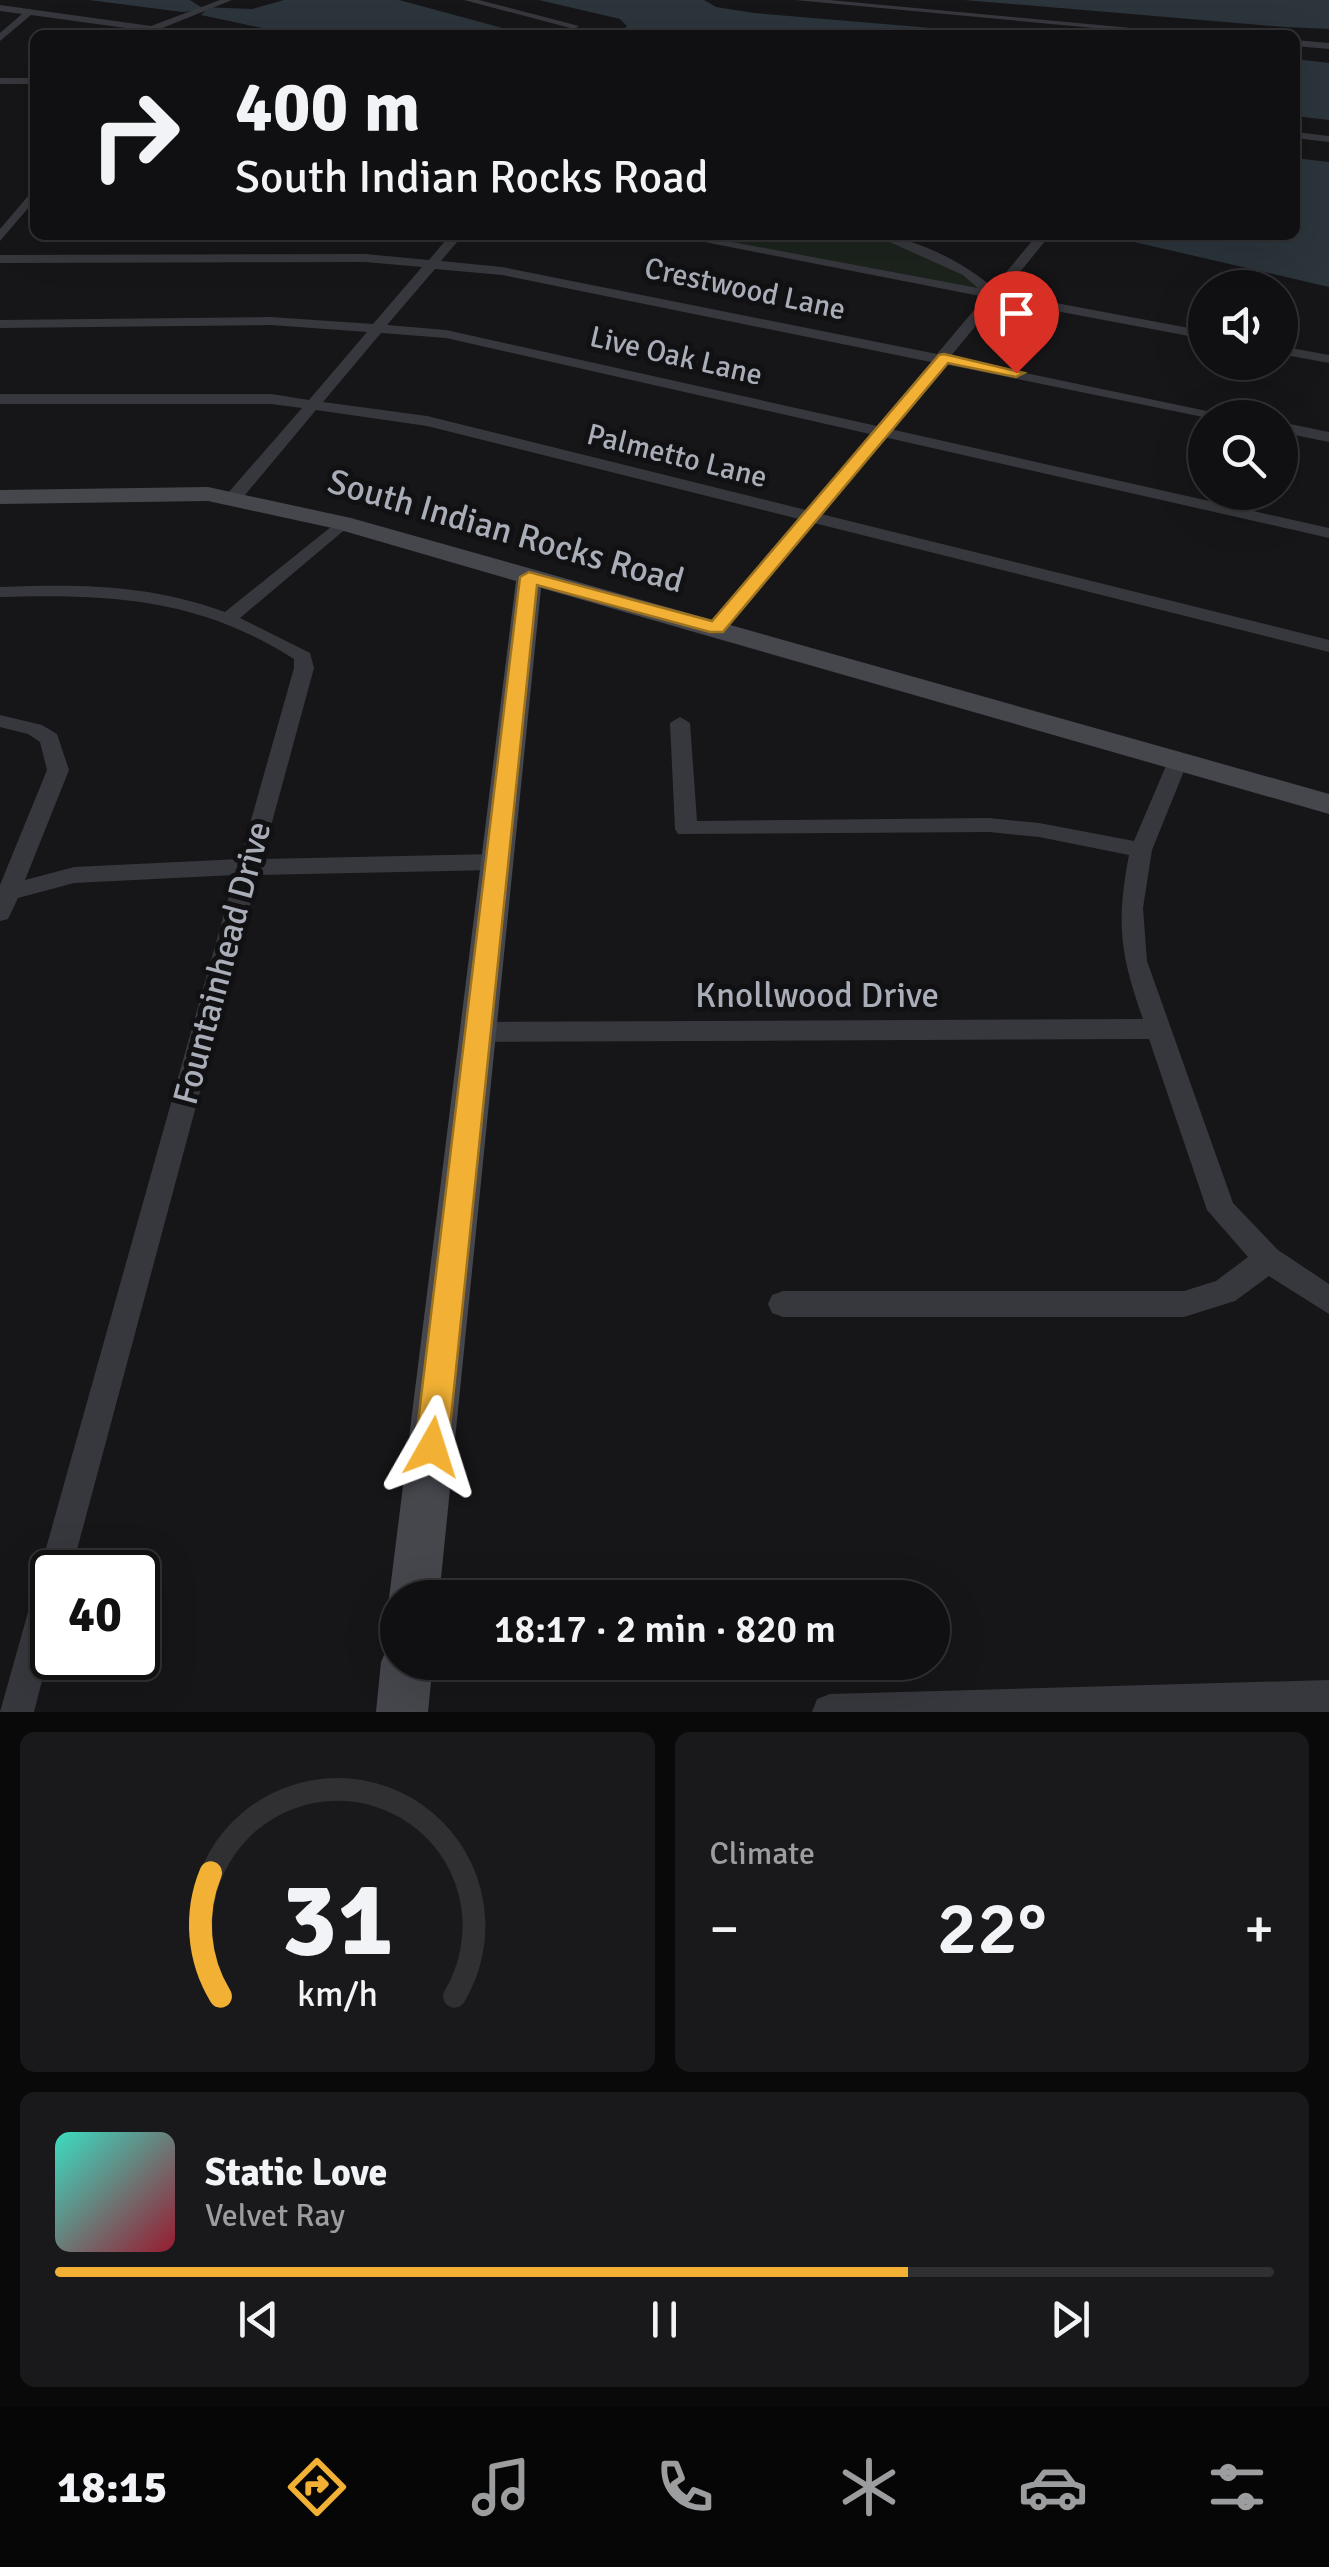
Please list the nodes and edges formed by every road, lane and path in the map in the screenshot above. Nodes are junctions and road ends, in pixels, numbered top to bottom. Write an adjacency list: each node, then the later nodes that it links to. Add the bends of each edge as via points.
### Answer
1 (228, 0): 7 (street)
2 (468, 0): 6 (street)
3 (799, 0): 8 (street)
4 (0, 8): 5 (street)
5 (29, 12): 7 (street); 9 (street)
6 (574, 26)
7 (151, 29)
8 (1131, 30)
9 (0, 38)
10 (1300, 44): 11 (street)
11 (1329, 46)
12 (0, 81): 13 (street)
13 (30, 81)
14 (1300, 136): 15 (street)
15 (1329, 139)
16 (30, 202): 17 (street)
17 (0, 236)
18 (453, 240): 23 (street)
19 (702, 240): 24 (street)
20 (892, 240): 24 (street, via 968,272)
21 (1040, 240): 24 (street)
22 (0, 259): 23 (street, Crestwood Lane, via 302,257)
23 (432, 264): 26 (street); 29 (street, Crestwood Lane, via 581,284)
24 (993, 295): 27 (street); 29 (street)
25 (0, 324): 26 (street, Live Oak Lane)
26 (378, 326): 32 (street); 34 (street, Live Oak Lane, via 508,346)
27 (1188, 333)
28 (1298, 353): 30 (street)
29 (944, 358): 33 (street, Crestwood Lane); 34 (street)
30 (1329, 359)
31 (0, 399): 32 (street, Palmetto Lane)
32 (312, 403): 38 (street); 39 (street, Palmetto Lane, via 427,422)
33 (1188, 409)
34 (880, 431): 39 (street); 41 (street, Live Oak Lane)
35 (1298, 431): 36 (street)
36 (1329, 437)
37 (0, 496): 38 (street, South Indian Rocks Road)
38 (234, 497): 40 (street, South Indian Rocks Road)
39 (807, 517): 45 (street); 46 (street, Palmetto Lane)
40 (342, 522): 42 (street, South Indian Rocks Road); 44 (street)
41 (1329, 532)
42 (529, 577): 45 (street, South Indian Rocks Road); 52 (street)
43 (0, 592): 44 (street, Fountainhead Drive, via 113,591 151,596)
44 (225, 621): 53 (street, Fountainhead Drive, via 280,641 303,658 304,668)
45 (716, 628): 49 (street, South Indian Rocks Road)
46 (1329, 646)
47 (0, 721): 54 (street, via 50,738 58,770)
48 (680, 723): 51 (street, via 686,829 990,825)
49 (1178, 761): 50 (street, South Indian Rocks Road); 51 (street)
50 (1329, 804)
51 (1141, 850): 55 (street, via 1131,908 1135,961)
52 (494, 862): 53 (street); 56 (street)
53 (248, 867): 54 (street, via 74,875); 60 (street, Fountainhead Drive)
54 (3, 900)
55 (1157, 1028): 56 (street, Knollwood Drive); 57 (street, via 1221,1210)
56 (478, 1032): 61 (street)
57 (1268, 1259): 58 (street); 59 (street, via 1225,1292 1184,1304)
58 (1329, 1301)
59 (783, 1304)
60 (60, 1550)
61 (416, 1580)
62 (30, 1661): 66 (street, Fountainhead Drive)
63 (405, 1680): 67 (street)
64 (1329, 1698): 65 (street)
65 (1274, 1705): 68 (street)
66 (16, 1712)
67 (402, 1712)
68 (830, 1712)

